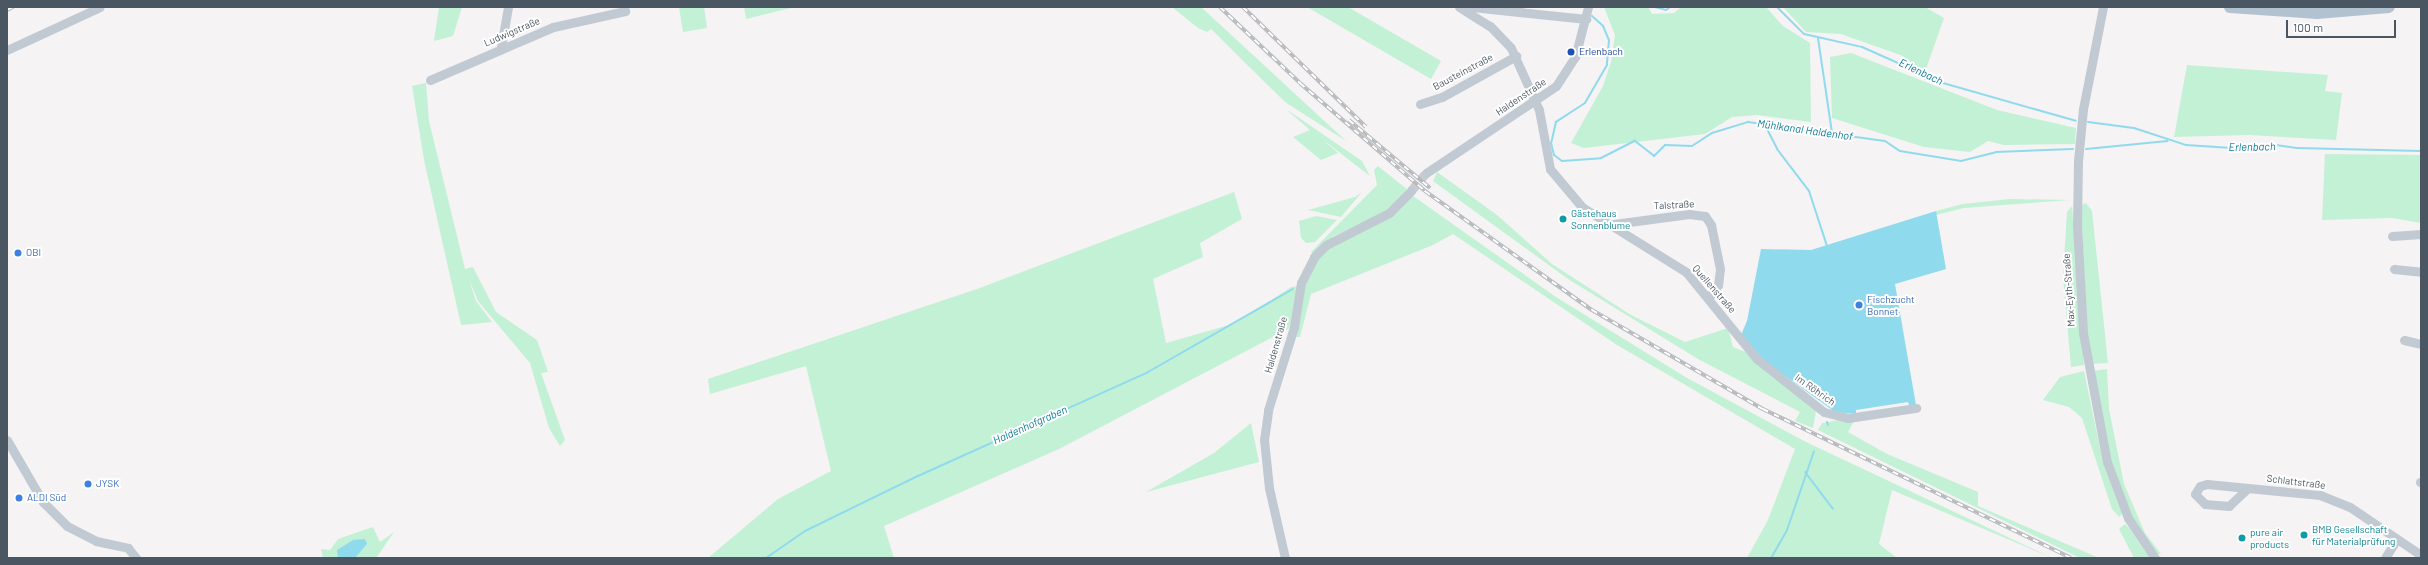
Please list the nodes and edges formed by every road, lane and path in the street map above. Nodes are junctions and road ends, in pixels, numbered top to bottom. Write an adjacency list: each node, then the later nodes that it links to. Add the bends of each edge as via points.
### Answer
1 (100, 7): 12 (street)
2 (508, 7): 11 (street)
3 (624, 7): 11 (street, Ludwigstraße, via 625,11 553,27)
4 (1461, 7): 13 (street, via 1498,33)
5 (1472, 7): 10 (street)
6 (1588, 7): 10 (street, Haldenstraße)
7 (2103, 7): 35 (street, Max-Eyth-Straße, via 2083,109 2078,161 2078,248 2083,333 2107,462 2128,518)
8 (2230, 7): 9 (main road, via 2317,13)
9 (2389, 7)
10 (1586, 20): 15 (street, Haldenstraße, via 1567,73)
11 (501, 47): 14 (street, Ludwigstraße)
12 (7, 50)
13 (1516, 56): 15 (street); 16 (street, Bausteinstraße, via 1450,93)
14 (430, 80)
15 (1535, 102): 17 (street, Haldenstraße); 19 (street, Quellenstraße, via 1555,177 1573,200)
16 (1420, 104)
17 (1426, 173)
18 (1411, 191): 34 (street, Haldenstraße, via 1389,213 1326,245 1314,257 1301,283 1294,327 1268,410 1264,440 1269,488)
19 (1606, 225): 24 (street, Quellenstraße, via 1679,267); 24 (street, Talstraße, via 1689,214 1705,216 1711,226 1720,269 1718,284)
20 (2421, 234): 21 (street)
21 (2392, 236)
22 (2394, 269): 23 (street)
23 (2421, 272)
24 (1709, 297): 27 (street, Quellenstraße)
25 (2404, 340): 26 (street)
26 (2421, 344)
27 (1757, 359): 28 (street, Im Röhrich, via 1832,416 1848,418)
28 (1916, 408)
29 (7, 440): 33 (street, via 43,502 67,526 96,541 128,548)
30 (2248, 488): 30 (street, Schlattstraße, via 2208,484 2200,486 2196,494 2205,504 2229,506); 31 (street, Schlattstraße, via 2305,492 2337,500)
31 (2397, 539): 32 (street, Schlattstraße); 36 (street)
32 (2421, 554)
33 (136, 558)
34 (1285, 558)
35 (2155, 558)
36 (2385, 558)

